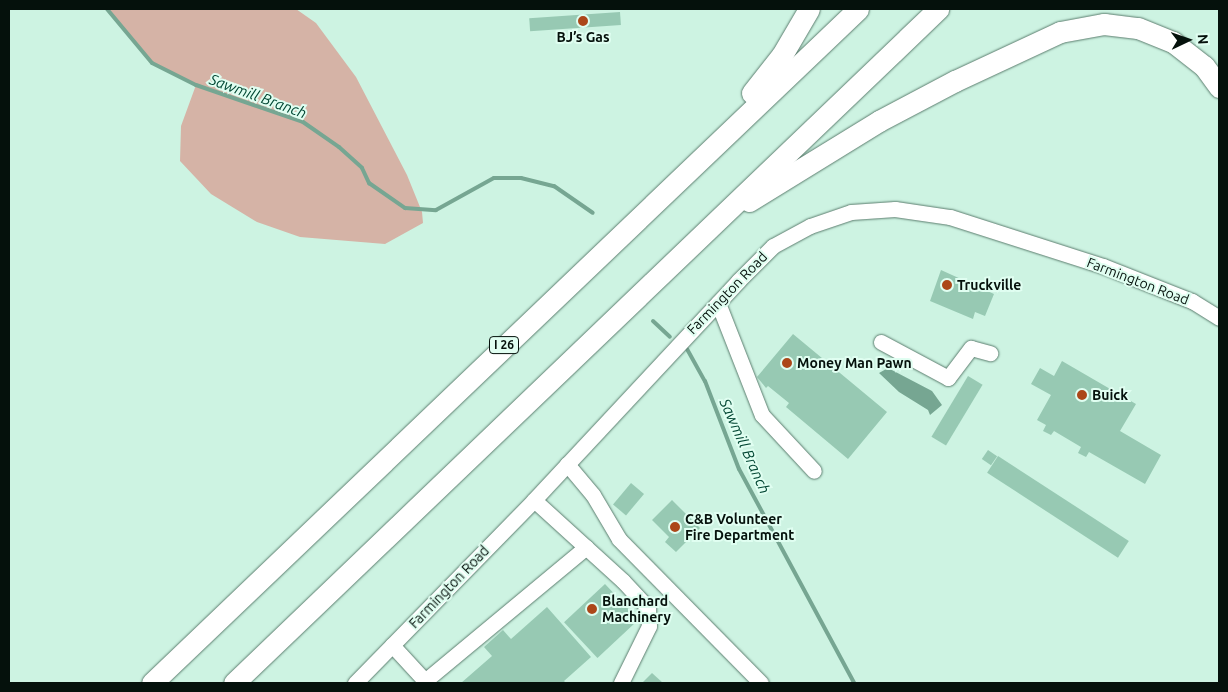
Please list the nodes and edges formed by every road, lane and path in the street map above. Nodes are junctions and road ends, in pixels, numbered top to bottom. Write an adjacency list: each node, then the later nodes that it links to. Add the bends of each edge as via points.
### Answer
1 (809, 9): 5 (highway, via 782,56)
2 (858, 9): 5 (highway, I 26)
3 (938, 9): 6 (highway)
4 (1219, 86): 6 (highway, via 1204,66 1173,42 1138,28 1104,24 1060,32 955,80 879,121)
5 (704, 153): 17 (highway, I 26)
6 (708, 227): 18 (highway)
7 (718, 303): 8 (street, Farmington Road, via 773,246 810,226 851,212 895,208 950,217 1034,241 1192,301); 11 (street, Farmington Road); 12 (street, via 762,415)
8 (1219, 318)
9 (881, 342): 10 (street, via 948,378 971,348)
10 (990, 353)
11 (567, 464): 13 (street, Farmington Road); 21 (street, via 592,494 619,539)
12 (814, 471)
13 (534, 500): 14 (street); 15 (street, Farmington Road)
14 (586, 547): 16 (street); 20 (street, via 648,608 649,626)
15 (392, 645): 16 (street); 19 (street, Farmington Road)
16 (426, 682)
17 (152, 683)
18 (234, 683)
19 (355, 683)
20 (621, 683)
21 (761, 683)

